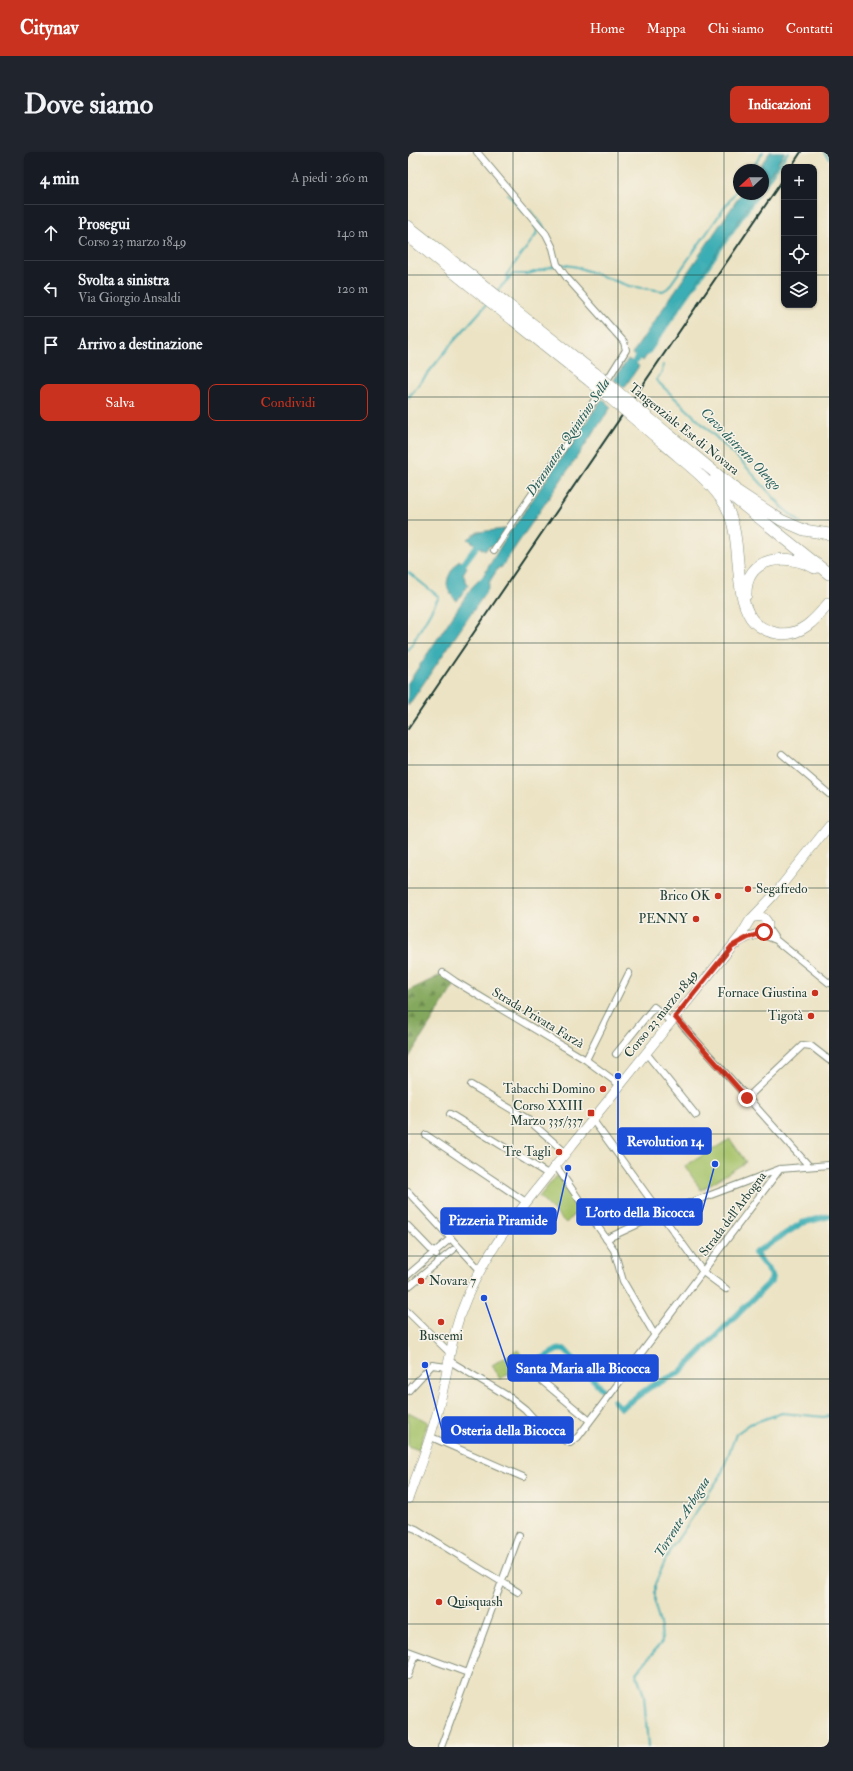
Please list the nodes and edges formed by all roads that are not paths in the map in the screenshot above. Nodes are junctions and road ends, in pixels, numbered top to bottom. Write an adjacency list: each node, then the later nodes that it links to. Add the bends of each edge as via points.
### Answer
1 (477, 152): 8 (street, via 546,234 558,266 624,342 626,350 569,440)
2 (408, 226): 4 (highway, Tangenziale Est di Novara)
3 (408, 236): 4 (highway, Tangenziale Est di Novara)
4 (492, 298): 5 (highway, Tangenziale Est di Novara, bridge)
5 (665, 438): 6 (highway, Tangenziale Est di Novara); 10 (highway, Tangenziale Est di Novara); 12 (highway, via 709,484 726,506 735,533)
6 (737, 491): 7 (highway, via 781,520 804,530); 9 (highway, Tangenziale Est di Novara)
7 (829, 534)
8 (494, 550)
9 (829, 565)
10 (829, 575): 12 (highway, via 796,560 770,560 754,571 746,592)
11 (829, 603): 12 (highway, via 818,618 805,628 780,634 768,632 760,627 751,619)
12 (746, 606)
13 (782, 754): 14 (street)
14 (829, 794)
15 (829, 826): 16 (main road)
16 (773, 896): 17 (main road); 19 (main road)
17 (755, 916): 18 (main road); 19 (main road, via 763,918)
18 (748, 925): 19 (main road, via 753,933); 21 (main road, Corso 23 marzo 1849)
19 (764, 930): 20 (street); 20 (street); 21 (main road, Corso 23 marzo 1849)
20 (776, 940): 24 (street)
21 (732, 946): 25 (main road, Corso 23 marzo 1849)
22 (443, 973): 28 (street, Strada Privata Farzà)
23 (629, 973): 28 (street)
24 (829, 983)
25 (673, 1020): 26 (main road, Corso 23 marzo 1849); 27 (street, via 654,1007); 32 (street)
26 (646, 1053): 31 (main road, Corso 23 marzo 1849); 34 (street)
27 (616, 1054)
28 (586, 1060): 31 (street, Strada Privata Farzà)
29 (829, 1060): 32 (street, via 808,1044 803,1045)
30 (470, 1085): 37 (street, via 526,1118)
31 (620, 1085): 35 (main road, Corso 23 marzo 1849)
32 (747, 1098): 39 (street)
33 (450, 1114): 42 (street)
34 (696, 1115)
35 (592, 1120): 37 (main road, Corso 23 marzo 1849); 45 (street)
36 (426, 1135): 44 (street)
37 (566, 1153): 38 (main road, Corso 23 marzo 1849)
38 (556, 1166): 42 (main road, Corso 23 marzo 1849); 48 (street)
39 (809, 1166): 40 (street); 41 (street)
40 (829, 1166)
41 (780, 1169): 45 (street); 53 (street, Strada dell'Arbogna)
42 (548, 1174): 44 (main road, Corso 23 marzo 1849)
43 (408, 1192): 47 (street)
44 (526, 1202): 52 (main road, Corso 23 marzo 1849)
45 (660, 1214): 48 (street); 53 (street)
46 (408, 1226): 50 (street)
47 (451, 1238): 50 (street); 52 (street)
48 (606, 1239): 58 (street, via 614,1250 623,1281)
49 (454, 1250): 51 (street)
50 (434, 1253): 51 (street); 54 (street)
51 (441, 1260): 55 (street)
52 (480, 1270): 59 (main road, Corso 23 marzo 1849, via 457,1321)
53 (702, 1272): 56 (street); 58 (street, Strada dell'Arbogna)
54 (408, 1275)
55 (408, 1287)
56 (726, 1289)
57 (408, 1312): 59 (street)
58 (654, 1334): 62 (street, Strada dell'Arbogna)
59 (448, 1360): 61 (street, via 432,1365); 62 (street, Strada dell'Arbogna, via 511,1398 525,1408 547,1431 570,1443); 63 (main road, Corso 23 marzo 1849, via 442,1397)
60 (529, 1370): 62 (street)
61 (408, 1391)
62 (590, 1421)
63 (431, 1437): 64 (street); 65 (main road, Corso 23 marzo 1849)
64 (523, 1477)
65 (408, 1499)
66 (408, 1526): 68 (street)
67 (519, 1535): 68 (street)
68 (502, 1581): 69 (street); 72 (street)
69 (518, 1592)
70 (408, 1651): 71 (street)
71 (416, 1654): 72 (street); 73 (street)
72 (468, 1673): 74 (street)
73 (408, 1676)
74 (441, 1747)

